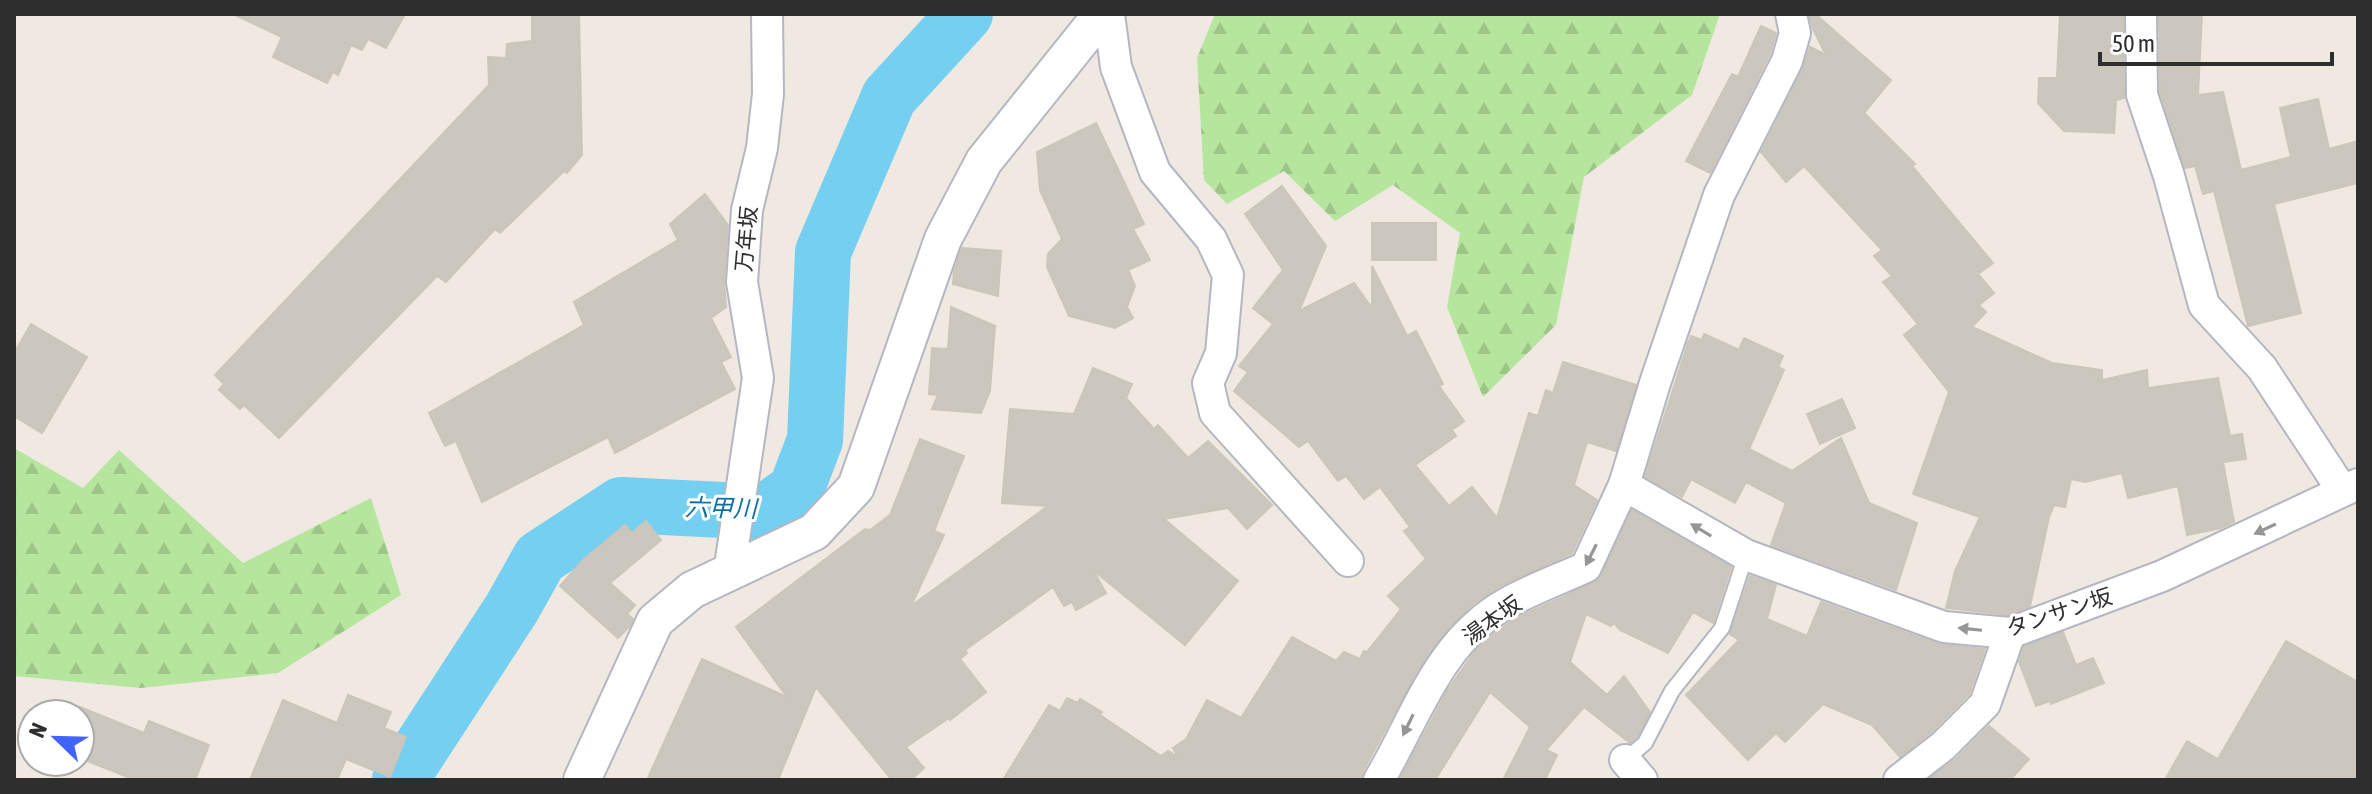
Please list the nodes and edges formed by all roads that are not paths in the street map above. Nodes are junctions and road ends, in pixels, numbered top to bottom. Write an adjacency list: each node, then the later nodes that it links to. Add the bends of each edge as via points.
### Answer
1 (767, 14): 9 (street, 万年坂, via 768,94 747,210 742,282 758,378)
2 (1102, 14): 9 (street, via 984,161 943,239 856,487 814,532)
3 (1109, 14): 10 (street, via 1116,67 1155,172 1211,239 1228,275 1221,353 1208,383 1215,413)
4 (1791, 14): 6 (street, 湯本坂, via 1795,33 1787,61 1719,195)
5 (2141, 14): 7 (street, via 2142,95 2204,305 2262,368)
6 (1624, 485): 8 (street, タンサン坂, one-way to 6); 14 (street, 湯本坂, one-way to 14, via 1586,567 1507,603 1469,631 1438,668)
7 (2350, 487): 11 (street, タンサン坂, one-way to 11, via 2162,576)
8 (1746, 555): 11 (street, タンサン坂, one-way to 8, via 1944,627); 12 (lane, via 1722,628 1672,691)
9 (730, 558): 13 (street, via 655,621)
10 (1348, 561)
11 (2010, 633): 15 (street, via 1985,704)
12 (1633, 770)
13 (582, 780)
14 (1379, 780)
15 (1899, 780)

